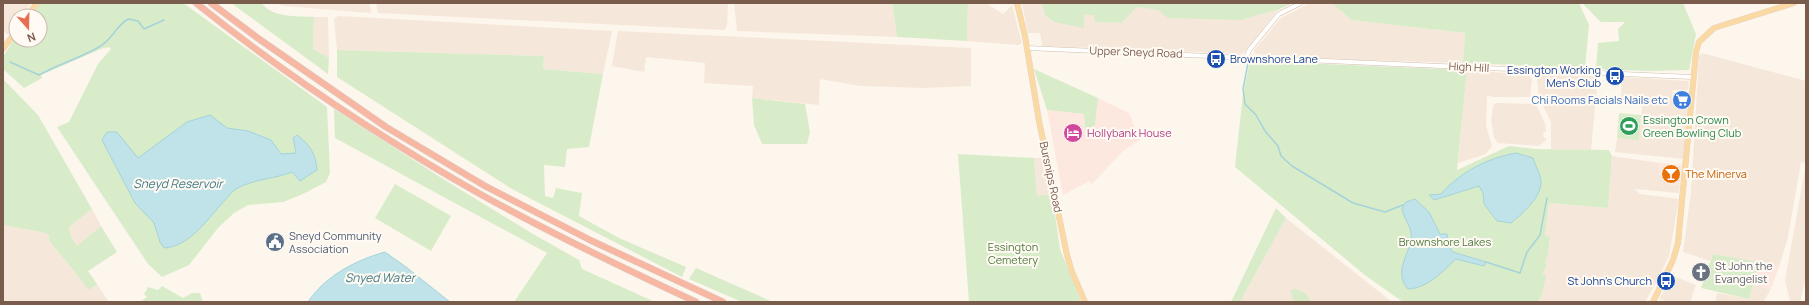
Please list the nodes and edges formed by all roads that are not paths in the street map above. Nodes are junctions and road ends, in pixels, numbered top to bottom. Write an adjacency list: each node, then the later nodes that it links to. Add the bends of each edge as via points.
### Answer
1 (196, 3): 9 (highway, via 253,47 320,93 480,194 590,252)
2 (211, 3): 10 (highway, via 386,127 485,186 592,241)
3 (1017, 3): 6 (main road, Bursnips Road)
4 (1301, 3): 7 (street, via 1279,14)
5 (1794, 3): 8 (main road, via 1714,28 1697,47)
6 (1027, 48): 7 (street, Upper Sneyd Road); 11 (main road, Bursnips Road, via 1039,121 1067,255)
7 (1246, 57): 8 (street, High Hill)
8 (1692, 77): 12 (main road, via 1678,243 1673,260)
9 (696, 302)
10 (723, 302)
11 (1085, 302)
12 (1653, 302)

